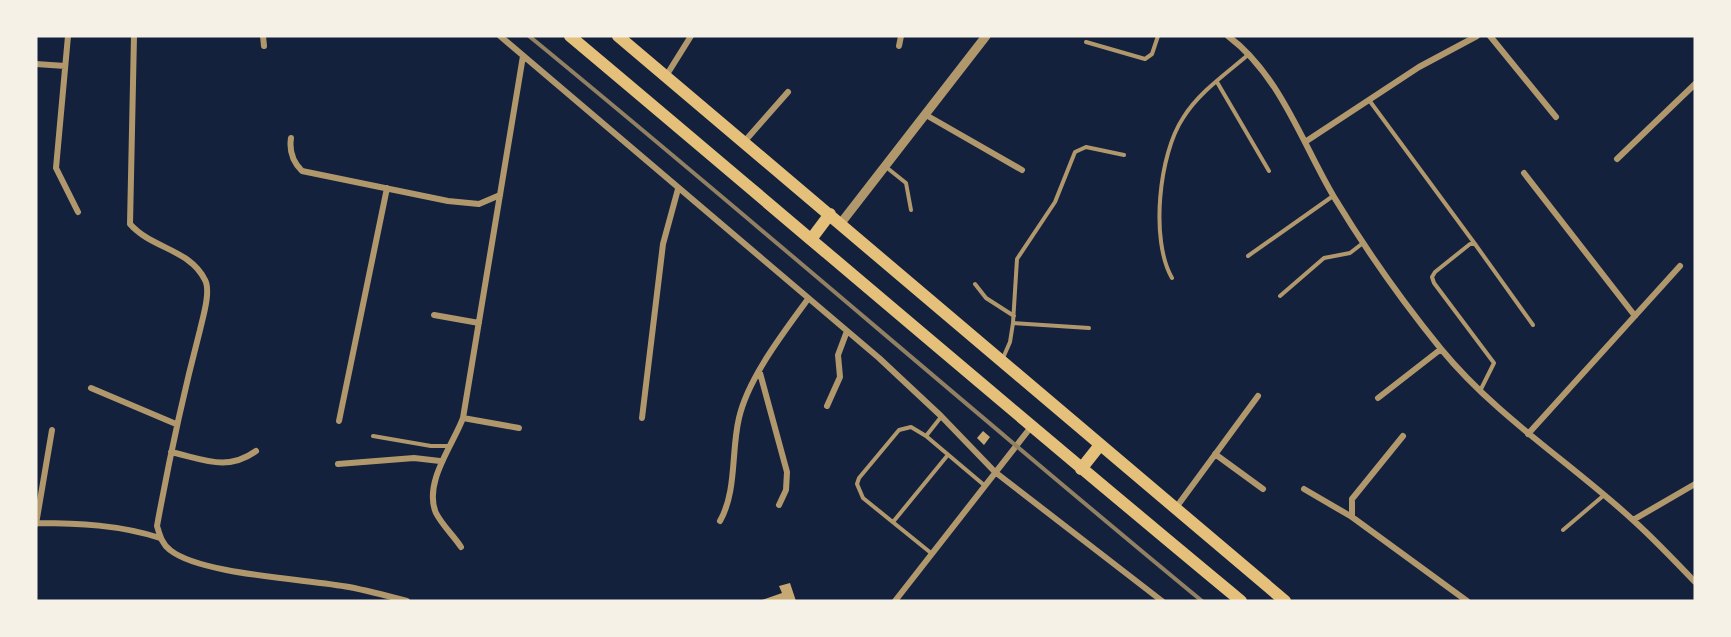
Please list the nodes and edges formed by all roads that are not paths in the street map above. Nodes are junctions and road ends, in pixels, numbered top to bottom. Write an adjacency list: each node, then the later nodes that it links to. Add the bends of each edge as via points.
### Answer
1 (68, 36): 20 (street)
2 (134, 36): 74 (street, via 130,224 137,232 192,261 207,283 203,318)
3 (264, 36): 15 (street)
4 (500, 36): 18 (street)
5 (570, 36): 45 (highway)
6 (618, 36): 21 (highway)
7 (691, 36): 21 (street)
8 (901, 36): 16 (street)
9 (986, 36): 26 (street)
10 (1158, 36): 14 (lane, via 1152,54 1145,59)
11 (1228, 36): 17 (street)
12 (1477, 36): 25 (street)
13 (1491, 36): 27 (street)
14 (1086, 42)
15 (264, 46)
16 (898, 46)
17 (1250, 53): 22 (lane); 30 (street)
18 (523, 56): 38 (street); 39 (street)
19 (36, 64): 20 (street)
20 (65, 66): 42 (street, via 56,168)
21 (666, 76): 29 (highway)
22 (1217, 82): 35 (lane); 50 (lane, via 1184,116 1168,154 1162,189 1161,239)
23 (1695, 84): 32 (street)
24 (788, 92): 29 (street)
25 (1368, 100): 30 (street); 47 (lane)
26 (926, 115): 33 (street); 34 (street)
27 (1556, 117)
28 (291, 138): 37 (street, via 295,164 302,171)
29 (744, 142): 43 (highway)
30 (1305, 142): 40 (street)
31 (1124, 155): 55 (lane, via 1086,147 1075,152 1055,202 1017,259)
32 (1617, 159)
33 (886, 167): 41 (lane, via 906,183); 44 (street)
34 (1022, 170)
35 (1269, 171)
36 (1524, 173): 56 (street)
37 (387, 188): 39 (street, via 479,204); 73 (street)
38 (678, 189): 53 (street); 72 (street, via 663,244)
39 (500, 195): 57 (street)
40 (1334, 196): 46 (street); 48 (lane)
41 (911, 210)
42 (78, 212)
43 (830, 214): 44 (highway); 45 (highway)
44 (841, 223): 63 (highway)
45 (812, 238): 75 (highway)
46 (1363, 242): 52 (lane, via 1350,253 1324,258); 62 (street)
47 (1475, 244): 59 (lane); 66 (lane, via 1470,244 1432,277 1494,363)
48 (1248, 256)
49 (1680, 266): 56 (street)
50 (1172, 278)
51 (975, 284): 55 (lane, via 986,298)
52 (1280, 296)
53 (808, 298): 61 (street); 64 (street)
54 (434, 315): 57 (street)
55 (1014, 316): 58 (lane)
56 (1635, 316): 78 (street)
57 (479, 323): 71 (street)
58 (1013, 323): 60 (lane); 63 (lane)
59 (1533, 325)
60 (1089, 328)
61 (847, 332): 69 (street, via 838,355 840,377); 70 (street)
62 (1441, 349): 66 (street); 68 (street)
63 (1001, 361): 83 (highway)
64 (760, 373): 97 (street, via 787,472 786,490); 101 (street, via 739,416 729,497)
65 (91, 388): 74 (street)
66 (1480, 392): 78 (street)
67 (1258, 396): 86 (street)
68 (1378, 398)
69 (827, 406)
70 (941, 416): 80 (lane); 91 (street)
71 (463, 418): 76 (street); 82 (street)
72 (642, 418)
73 (339, 421)
74 (176, 424): 85 (street)
75 (1031, 427): 90 (highway); 91 (street)
76 (519, 428)
77 (52, 430): 103 (street)
78 (1528, 434): 96 (street)
79 (373, 436): 82 (lane)
80 (926, 436): 87 (lane); 102 (lane, via 911,427 899,430 859,478 857,484 863,498)
81 (1403, 436): 99 (street, via 1352,499)
82 (450, 446): 88 (street)
83 (1100, 446): 90 (highway); 98 (highway)
84 (256, 451): 85 (street, via 230,464)
85 (171, 452): 105 (street, via 157,526)
86 (1215, 454): 94 (street); 98 (street)
87 (947, 456): 93 (lane); 102 (lane)
88 (440, 461): 89 (street, via 414,458); 106 (street, via 435,478 435,510)
89 (338, 464)
90 (1081, 469): 112 (highway)
91 (995, 472): 93 (street); 111 (street)
92 (1695, 484): 100 (street)
93 (985, 486): 107 (street)
94 (1263, 489)
95 (1304, 489): 99 (street)
96 (1603, 496): 100 (street); 104 (lane)
97 (778, 505)
98 (1175, 509): 113 (highway)
99 (1352, 517): 114 (street)
100 (1633, 520): 108 (street)
101 (720, 521)
102 (893, 522): 107 (lane)
103 (36, 524): 105 (street, via 86,524 140,531)
104 (1563, 530)
105 (160, 538): 109 (street, via 171,550 193,560)
106 (461, 547)
107 (931, 553): 110 (street)
108 (1695, 582)
109 (407, 601)
110 (895, 601)
111 (1162, 601)
112 (1241, 601)
113 (1285, 601)
114 (1467, 601)

